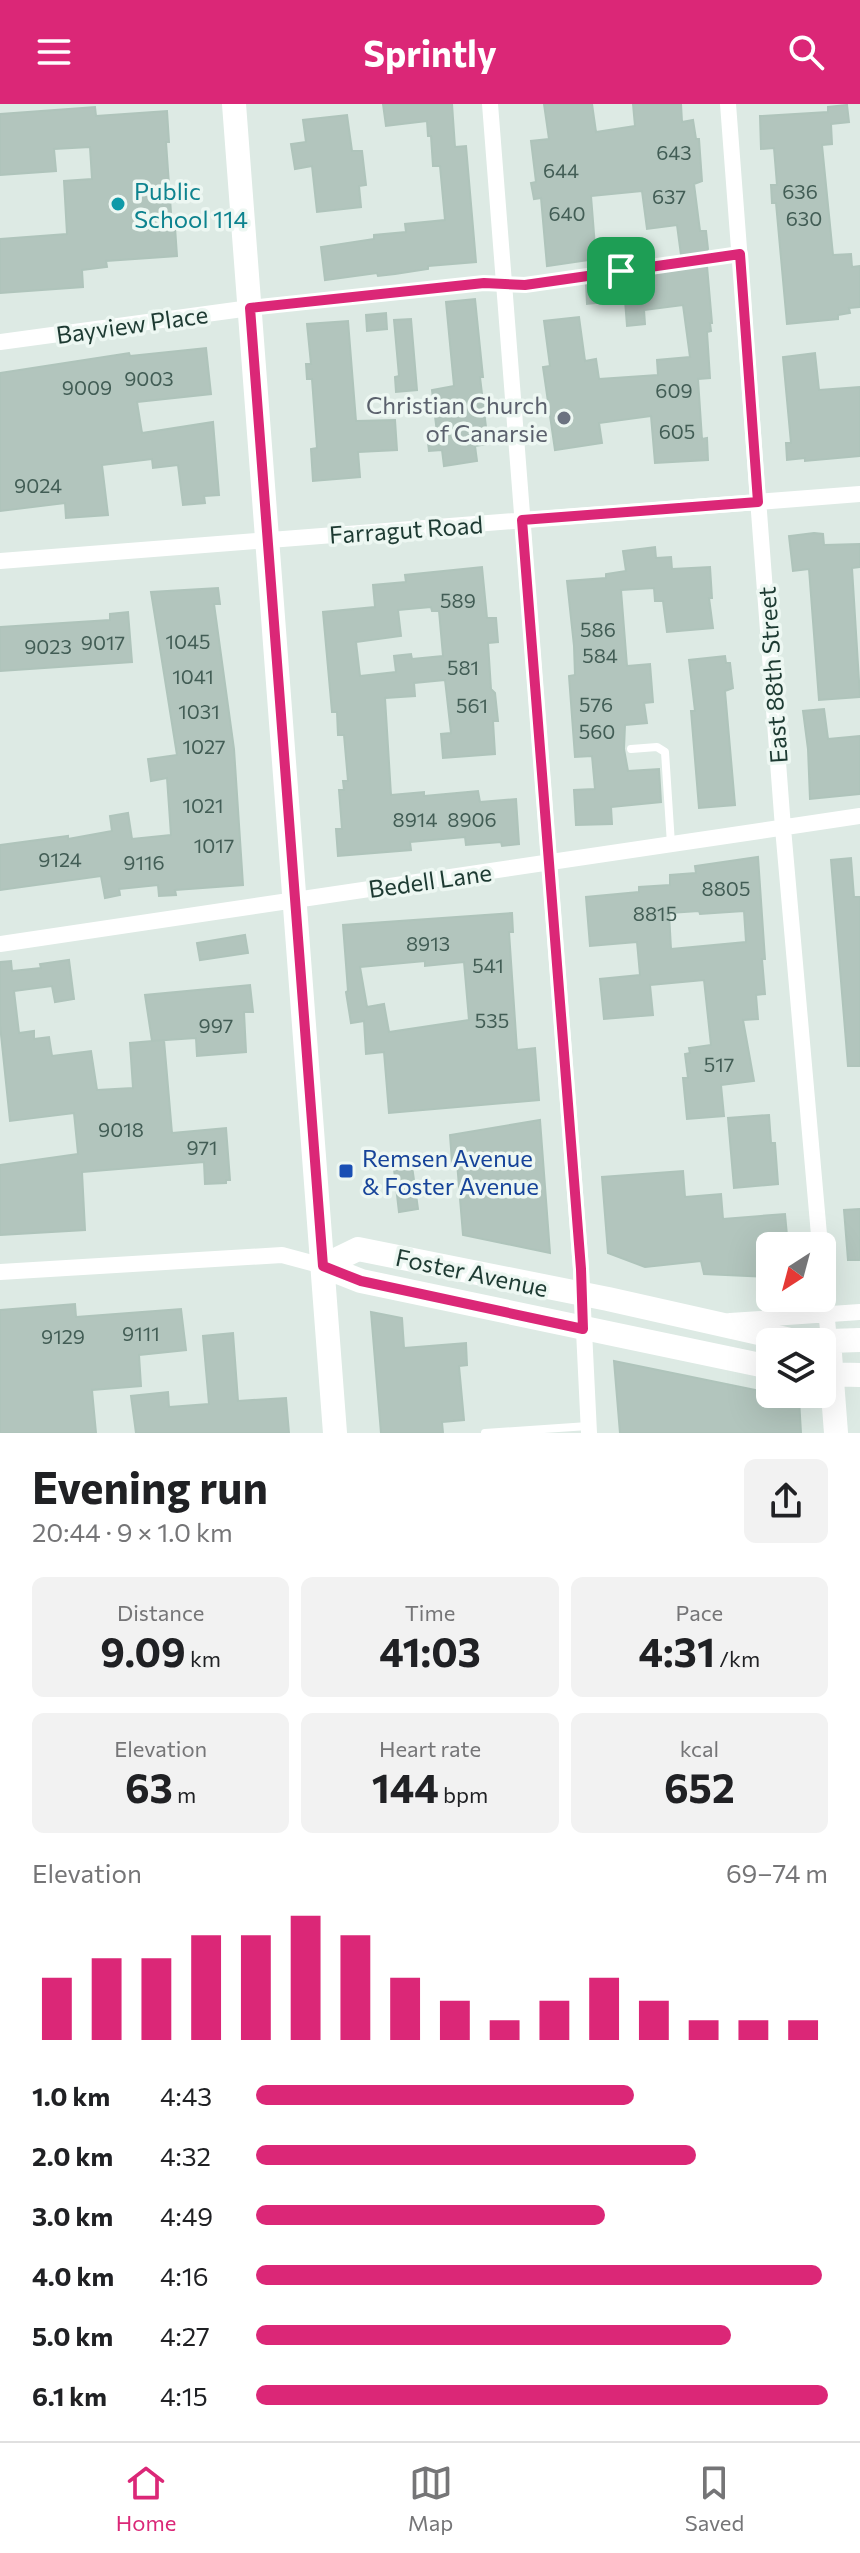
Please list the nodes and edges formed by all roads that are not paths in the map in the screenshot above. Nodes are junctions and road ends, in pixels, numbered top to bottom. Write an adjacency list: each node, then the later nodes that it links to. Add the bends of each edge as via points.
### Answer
1 (234, 104): 6 (main road)
2 (490, 104): 5 (street)
3 (728, 104): 4 (street, East 88th Street)
4 (740, 254): 5 (lane, Bayview Place); 9 (street, East 88th Street)
5 (504, 285): 6 (lane, Bayview Place); 10 (street)
6 (250, 308): 7 (street, Bayview Place); 11 (main road)
7 (0, 342)
8 (860, 494): 9 (street, Farragut Road)
9 (758, 502): 10 (street, Farragut Road); 15 (street, East 88th Street)
10 (522, 520): 11 (street, Farragut Road); 17 (street)
11 (267, 539): 12 (street, Farragut Road); 18 (main road)
12 (0, 561)
13 (631, 749): 16 (lane, via 657,747 665,752)
14 (860, 816): 15 (street, Bedell Lane)
15 (783, 828): 16 (street, Bedell Lane); 20 (street, East 88th Street)
16 (671, 845): 17 (street, Bedell Lane)
17 (547, 863): 18 (street, Bedell Lane); 23 (street)
18 (294, 901): 19 (street, Bedell Lane); 21 (main road)
19 (0, 944)
20 (819, 1232)
21 (323, 1266): 22 (street, Foster Avenue, via 270,1255); 23 (main road, Foster Avenue, via 358,1249); 28 (main road, Foster Avenue, via 361,1281); 37 (main road)
22 (0, 1272)
23 (582, 1295): 26 (main road, Foster Avenue); 28 (street)
24 (860, 1312): 25 (street)
25 (826, 1313): 26 (street); 27 (street)
26 (712, 1323): 29 (main road, Foster Avenue)
27 (828, 1328)
28 (583, 1329): 32 (main road, Foster Avenue); 36 (street)
29 (756, 1333)
30 (860, 1340): 31 (main road, Foster Avenue)
31 (836, 1341)
32 (756, 1364)
33 (836, 1374): 34 (main road)
34 (860, 1375)
35 (832, 1408): 39 (main road)
36 (589, 1430): 38 (lane)
37 (335, 1433)
38 (485, 1433)
39 (836, 1433)

